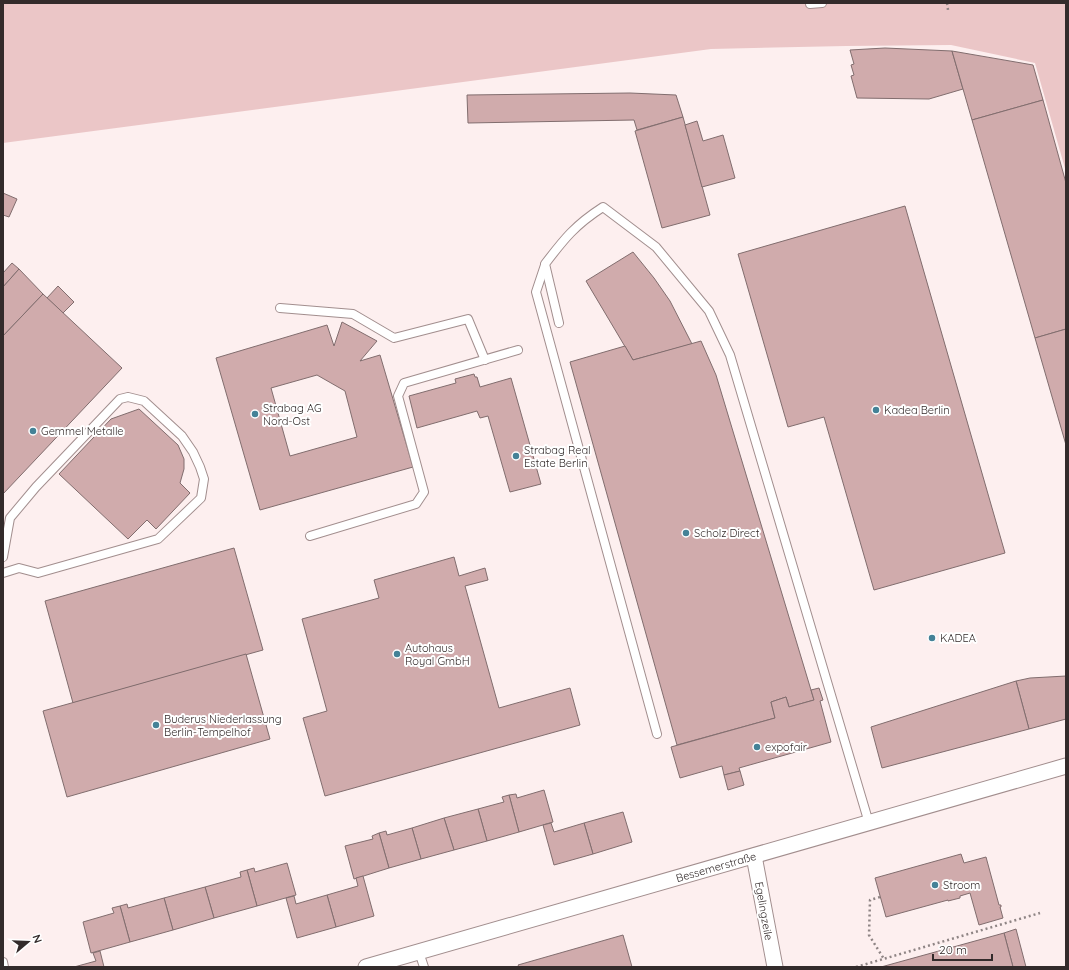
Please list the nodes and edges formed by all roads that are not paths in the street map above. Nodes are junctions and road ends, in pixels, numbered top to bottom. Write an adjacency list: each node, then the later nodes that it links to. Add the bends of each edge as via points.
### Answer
1 (822, 3): 2 (lane)
2 (810, 4)
3 (545, 264): 5 (lane); 11 (lane, via 536,292); 13 (lane, via 567,235 603,207 656,248 709,312 730,356)
4 (280, 308): 7 (lane, via 353,314 394,338 468,318)
5 (559, 323)
6 (518, 350): 7 (lane)
7 (485, 360): 8 (lane, via 404,383 398,396 424,492 416,504)
8 (310, 536)
9 (3, 556): 10 (lane, via 10,518 120,399 128,397 144,401 182,436 200,467 204,479 201,498 158,540 38,573 19,568)
10 (3, 573)
11 (657, 734)
12 (1066, 766): 13 (street, Bessemerstraße)
13 (869, 823): 14 (street, Bessemerstraße)
14 (754, 856): 15 (street, Bessemerstraße); 20 (street, Egelingzeile)
15 (419, 952): 18 (street, Bessemerstraße); 19 (lane)
16 (3, 962): 17 (lane)
17 (4, 967)
18 (366, 967)
19 (424, 967)
20 (775, 967)

